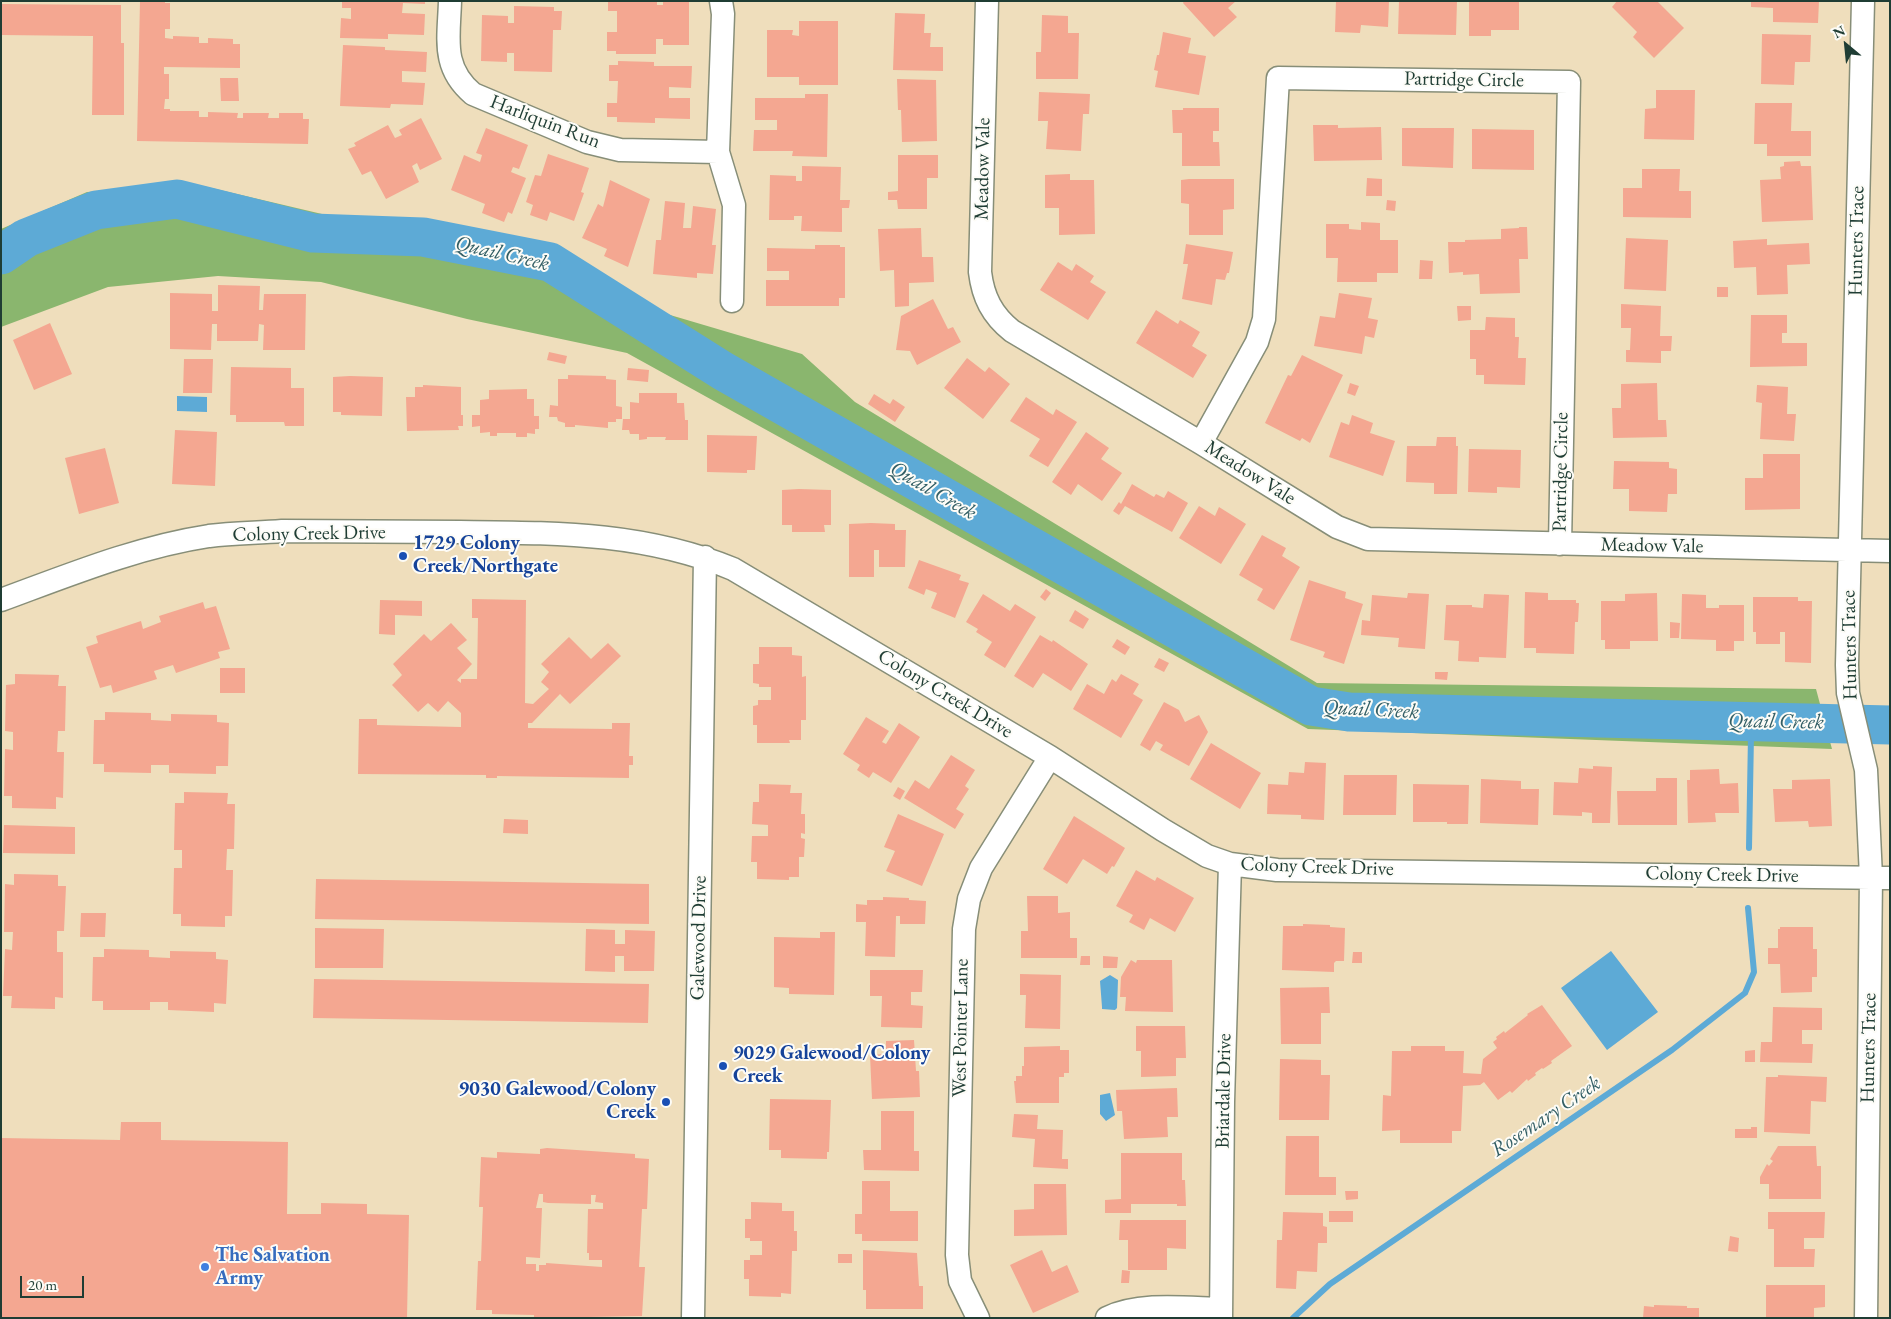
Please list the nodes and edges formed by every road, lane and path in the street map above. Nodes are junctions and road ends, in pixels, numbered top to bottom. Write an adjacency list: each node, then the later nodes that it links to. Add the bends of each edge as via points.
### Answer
1 (450, 1): 5 (street, Harliquin Run, via 448,55 462,85 473,94 587,142 620,150)
2 (720, 1): 5 (street, via 723,14)
3 (987, 1): 7 (street, Meadow Vale, via 980,272 987,300 998,318 1012,331)
4 (1864, 1): 9 (street, Hunters Trace)
5 (718, 152): 6 (street, via 734,205)
6 (732, 301)
7 (1201, 443): 8 (street, Meadow Vale, via 1337,527 1368,539); 8 (street, Partridge Circle, via 1257,342 1264,319 1278,78 1569,82)
8 (1560, 544): 9 (street, Meadow Vale)
9 (1850, 550): 10 (street, Meadow Vale); 15 (street, Hunters Trace, via 1848,693 1866,770)
10 (1890, 552)
11 (705, 557): 12 (street, Colony Creek Drive, via 657,545 558,533 282,531 209,536 140,551); 13 (street, Colony Creek Drive, via 762,585); 17 (street, Galewood Drive)
12 (1, 600)
13 (1050, 757): 14 (street, Colony Creek Drive, via 1163,830 1207,856); 18 (street, West Pointer Lane, via 981,868 969,899 964,929 957,1255 960,1280)
14 (1230, 864): 15 (street, Colony Creek Drive, via 1277,870); 16 (street, Briardale Drive)
15 (1880, 877): 20 (street, Hunters Trace)
16 (1221, 1313): 19 (street, via 1142,1308)
17 (693, 1318)
18 (978, 1318)
19 (1107, 1318)
20 (1866, 1318)

